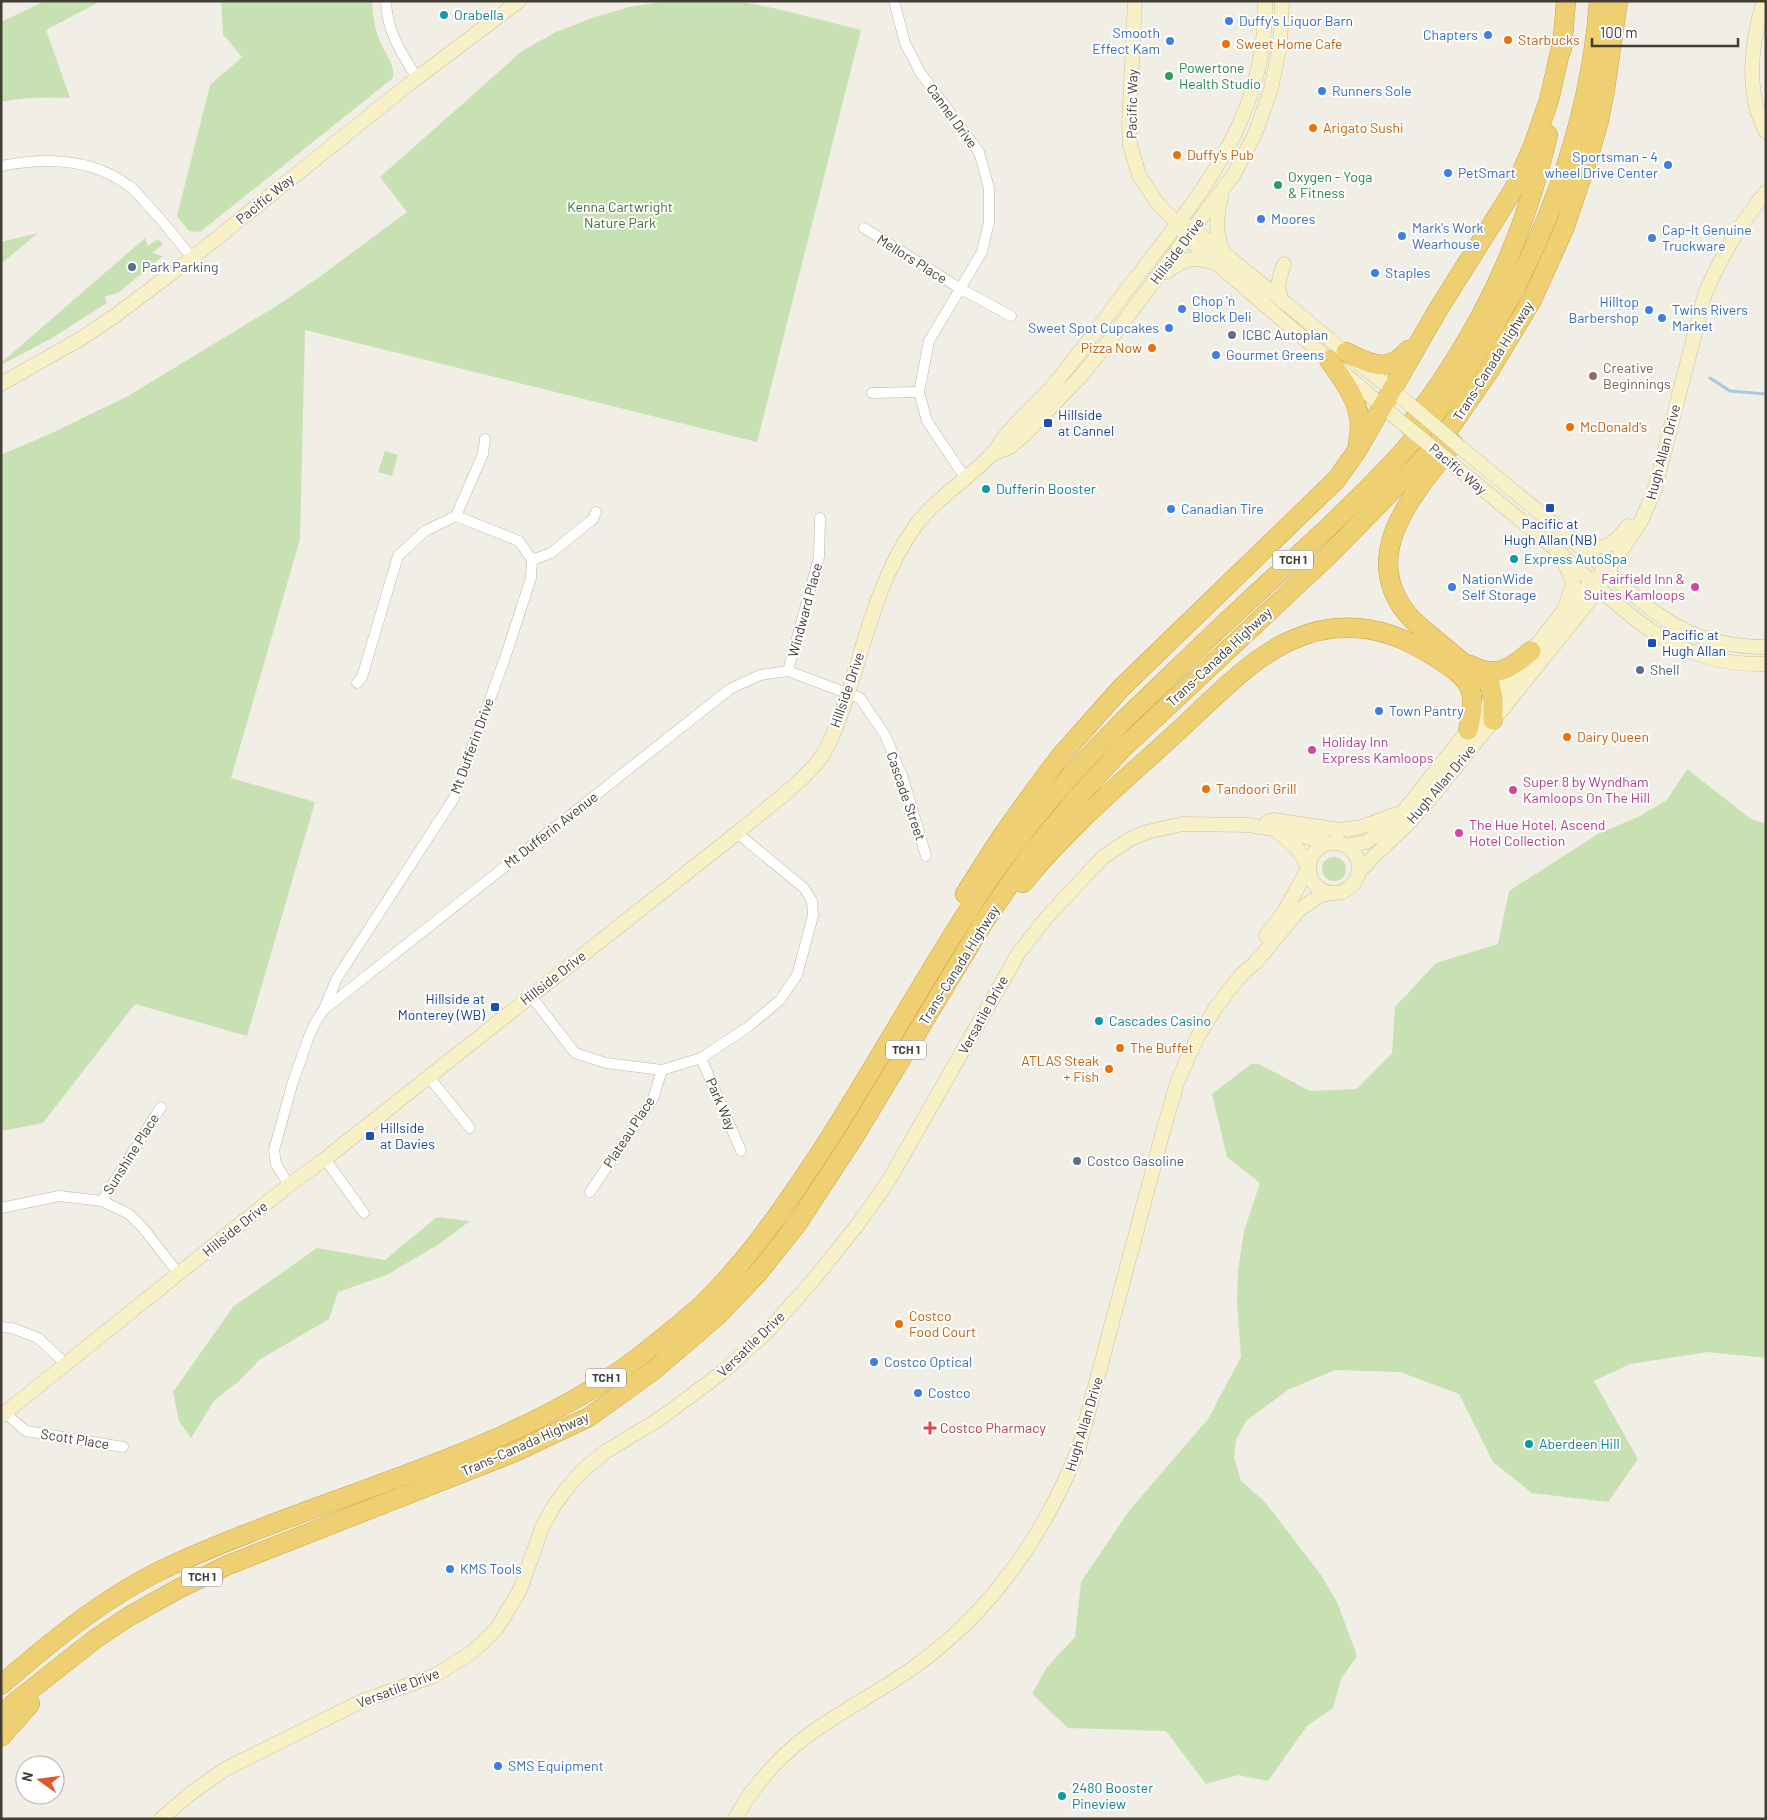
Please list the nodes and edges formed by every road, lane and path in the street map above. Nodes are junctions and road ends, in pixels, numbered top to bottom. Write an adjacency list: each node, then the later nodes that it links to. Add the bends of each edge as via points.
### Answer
1 (386, 1): 14 (street, via 386,15 394,40)
2 (519, 1): 14 (main road, Pacific Way)
3 (894, 1): 27 (street, Cannel Drive, via 905,43 920,72 979,152 989,188 989,222 982,252)
4 (1135, 1): 19 (main road, Pacific Way, via 1130,145 1139,175 1158,204)
5 (1282, 1): 12 (main road, Hillside Drive)
6 (1288, 1): 12 (main road)
7 (1566, 1): 13 (highway)
8 (1599, 1): 46 (highway, Trans-Canada Highway / TCH 1, via 1587,85 1571,149 1530,260 1504,310 1435,414 1368,489)
9 (1618, 1): 21 (highway, Trans-Canada Highway / TCH 1, via 1599,120)
10 (1764, 1): 15 (main road, via 1754,35 1752,78 1756,104)
11 (1264, 4): 19 (main road, Hillside Drive, via 1258,67 1238,129 1218,166)
12 (1282, 20): 17 (main road, Hillside Drive, via 1276,69 1263,115)
13 (1563, 38): 29 (highway, via 1549,100 1524,168 1498,216); 46 (highway, via 1557,96 1534,188 1522,228 1494,292 1464,347 1425,405 1371,470 1331,511)
14 (417, 78): 23 (main road, Pacific Way)
15 (1766, 132)
16 (1, 166): 23 (street, via 53,160 85,165 109,174 130,186)
17 (1222, 192): 22 (main road, Hillside Drive); 24 (main road, via 1216,229)
18 (1766, 192): 40 (main road, Hugh Allan Drive, via 1730,241 1705,294)
19 (1178, 223): 22 (main road, Pacific Way); 38 (main road, Hillside Drive, via 1050,389 1002,439)
20 (864, 228): 27 (street, Mellors Place)
21 (1564, 229): 53 (highway, via 1551,284 1526,335 1477,411 1414,495 1392,538 1388,571 1399,602 1418,625); 71 (highway, Trans-Canada Highway / TCH 1, via 1532,300 1498,357 1428,454 1328,556 1121,750 1032,852)
22 (1191, 233): 24 (main road, Pacific Way); 25 (main road, Hillside Drive)
23 (192, 258): 32 (main road, Pacific Way, via 82,338)
24 (1221, 258): 25 (main road, via 1191,258); 26 (main road, Pacific Way); 31 (main road, Pacific Way)
25 (1158, 276): 38 (main road, Hillside Drive, via 1061,398 1010,447)
26 (1251, 276): 28 (main road, Pacific Way); 28 (main road, via 1269,279 1284,264 1278,287)
27 (961, 290): 30 (street); 33 (street, Cannel Drive, via 928,341)
28 (1284, 303): 31 (main road, Pacific Way)
29 (1439, 308): 31 (highway, via 1402,358 1393,363 1376,364); 35 (highway)
30 (1011, 316)
31 (1338, 356): 35 (main road, Pacific Way); 37 (highway, via 1359,410 1361,430)
32 (1, 384)
33 (919, 392): 34 (street); 39 (street, Cannel Drive, via 927,421)
34 (872, 393)
35 (1387, 397): 37 (highway); 44 (main road, Pacific Way, bridge, via 1414,408); 45 (main road, Pacific Way, bridge, via 1402,422)
36 (485, 439): 42 (street, via 483,454)
37 (1356, 452): 74 (highway, via 1336,480 1121,688 1059,758 974,879 946,926)
38 (992, 454): 39 (main road, Hillside Drive)
39 (966, 479): 57 (main road, Hillside Drive, via 918,523 895,557 878,598)
40 (1654, 492): 44 (main road, via 1612,544 1594,547); 48 (main road, Hugh Allan Drive, via 1637,528)
41 (596, 512): 47 (street, via 592,520 551,552)
42 (456, 516): 47 (street, via 519,541); 56 (street, via 425,531 398,556 362,677)
43 (820, 518): 55 (street, Windward Place, via 819,557)
44 (1571, 539): 48 (main road, Pacific Way)
45 (1561, 554): 49 (main road, Pacific Way); 50 (main road, via 1573,583)
46 (1298, 556): 74 (highway, Trans-Canada Highway / TCH 1, via 1130,714 1079,767 984,886)
47 (532, 560): 75 (street, Mt Dufferin Drive, via 531,578 509,647 454,798 337,978)
48 (1606, 570): 49 (main road, Hugh Allan Drive); 51 (main road, Pacific Way, via 1644,605 1677,627 1719,643)
49 (1595, 586): 50 (main road, Hugh Allan Drive); 54 (main road, Pacific Way, via 1634,619 1670,643 1713,659); 59 (main road, Hugh Allan Drive)
50 (1565, 609): 52 (main road, Hugh Allan Drive)
51 (1761, 647): 54 (main road)
52 (1531, 651): 53 (highway, via 1512,666 1496,672 1478,669); 58 (main road, Hugh Allan Drive)
53 (1462, 661): 58 (highway, via 1490,685)
54 (1760, 664)
55 (788, 671): 57 (street, Cascade Street); 75 (street, Mt Dufferin Avenue, via 760,675 730,689)
56 (357, 683)
57 (848, 693): 64 (main road, Hillside Drive, via 822,755 803,777); 67 (street, Cascade Street, via 860,698 885,735 903,778)
58 (1493, 698): 59 (highway); 60 (main road, Hugh Allan Drive)
59 (1494, 720): 69 (main road, Hugh Allan Drive, via 1412,820)
60 (1468, 730): 61 (main road, Hugh Allan Drive); 71 (highway, via 1474,698 1466,680 1438,658 1404,638 1358,628 1328,630 1293,639 1232,681 1063,839 1018,889 991,929)
61 (1404, 810): 62 (main road, via 1361,828 1340,830 1274,820); 66 (main road, Hugh Allan Drive, via 1380,834 1366,842)
62 (1248, 825): 63 (main road, Versatile Drive); 97 (main road, Versatile Drive, via 1182,824 1147,832 1130,839 1103,858 1061,900 1018,954 888,1180 859,1223 767,1332 724,1371 661,1418 605,1452 566,1488 543,1525 520,1590 501,1622 471,1653 434,1676 362,1701 227,1768)
63 (1273, 829): 65 (main road, Versatile Drive); 68 (main road, Versatile Drive, via 1291,842)
64 (737, 833): 73 (main road, Hillside Drive); 76 (street, via 804,888 812,901 813,916 796,975 780,1000 748,1027)
65 (1329, 843): 66 (main road); 68 (main road, via 1316,850)
66 (1346, 846): 69 (main road, via 1357,857)
67 (926, 856)
68 (1308, 869): 70 (main road, via 1313,882); 72 (main road, Hugh Allan Drive, via 1284,912)
69 (1358, 873): 70 (main road, via 1351,886)
70 (1331, 893): 72 (main road, Hugh Allan Drive, via 1319,896 1299,910 1256,962)
71 (958, 964): 93 (highway, Trans-Canada Highway / TCH 1, via 854,1137 797,1224 758,1273 717,1316 654,1370 589,1417 515,1452 237,1561 178,1589 128,1617)
72 (1241, 975): 98 (main road, Hugh Allan Drive, via 1198,1036 1178,1080 1079,1447 1066,1482 1032,1542 1015,1568 968,1622 918,1664 806,1737 769,1771)
73 (531, 996): 77 (street, via 575,1053 606,1063); 78 (main road, Hillside Drive)
74 (914, 998): 94 (highway, Trans-Canada Highway / TCH 1, via 836,1129 781,1213 702,1305 640,1356 580,1396 508,1434 166,1568 80,1620)
75 (324, 1010): 83 (street, Mt Dufferin Drive, via 308,1039 274,1150 276,1164)
76 (701, 1058): 77 (street); 81 (street, Park Way)
77 (662, 1070): 84 (street, Plateau Place, via 653,1099)
78 (429, 1077): 80 (street); 82 (main road, Hillside Drive)
79 (161, 1107): 85 (street, Sunshine Place)
80 (470, 1128)
81 (741, 1151)
82 (325, 1159): 83 (main road, Hillside Drive); 87 (street)
83 (289, 1185): 88 (main road, Hillside Drive)
84 (590, 1192)
85 (102, 1201): 86 (street, via 60,1196); 88 (street, via 129,1214)
86 (1, 1208)
87 (364, 1213)
88 (179, 1274): 90 (main road, Hillside Drive)
89 (1, 1327): 90 (street, via 38,1338)
90 (66, 1364): 91 (main road, Hillside Drive)
91 (3, 1414): 92 (street, Scott Place, via 26,1432)
92 (123, 1447)
93 (70, 1658): 95 (highway, Trans-Canada Highway / TCH 1); 96 (highway)
94 (1, 1685)
95 (1, 1717)
96 (1, 1737)
97 (161, 1819)
98 (735, 1819)

